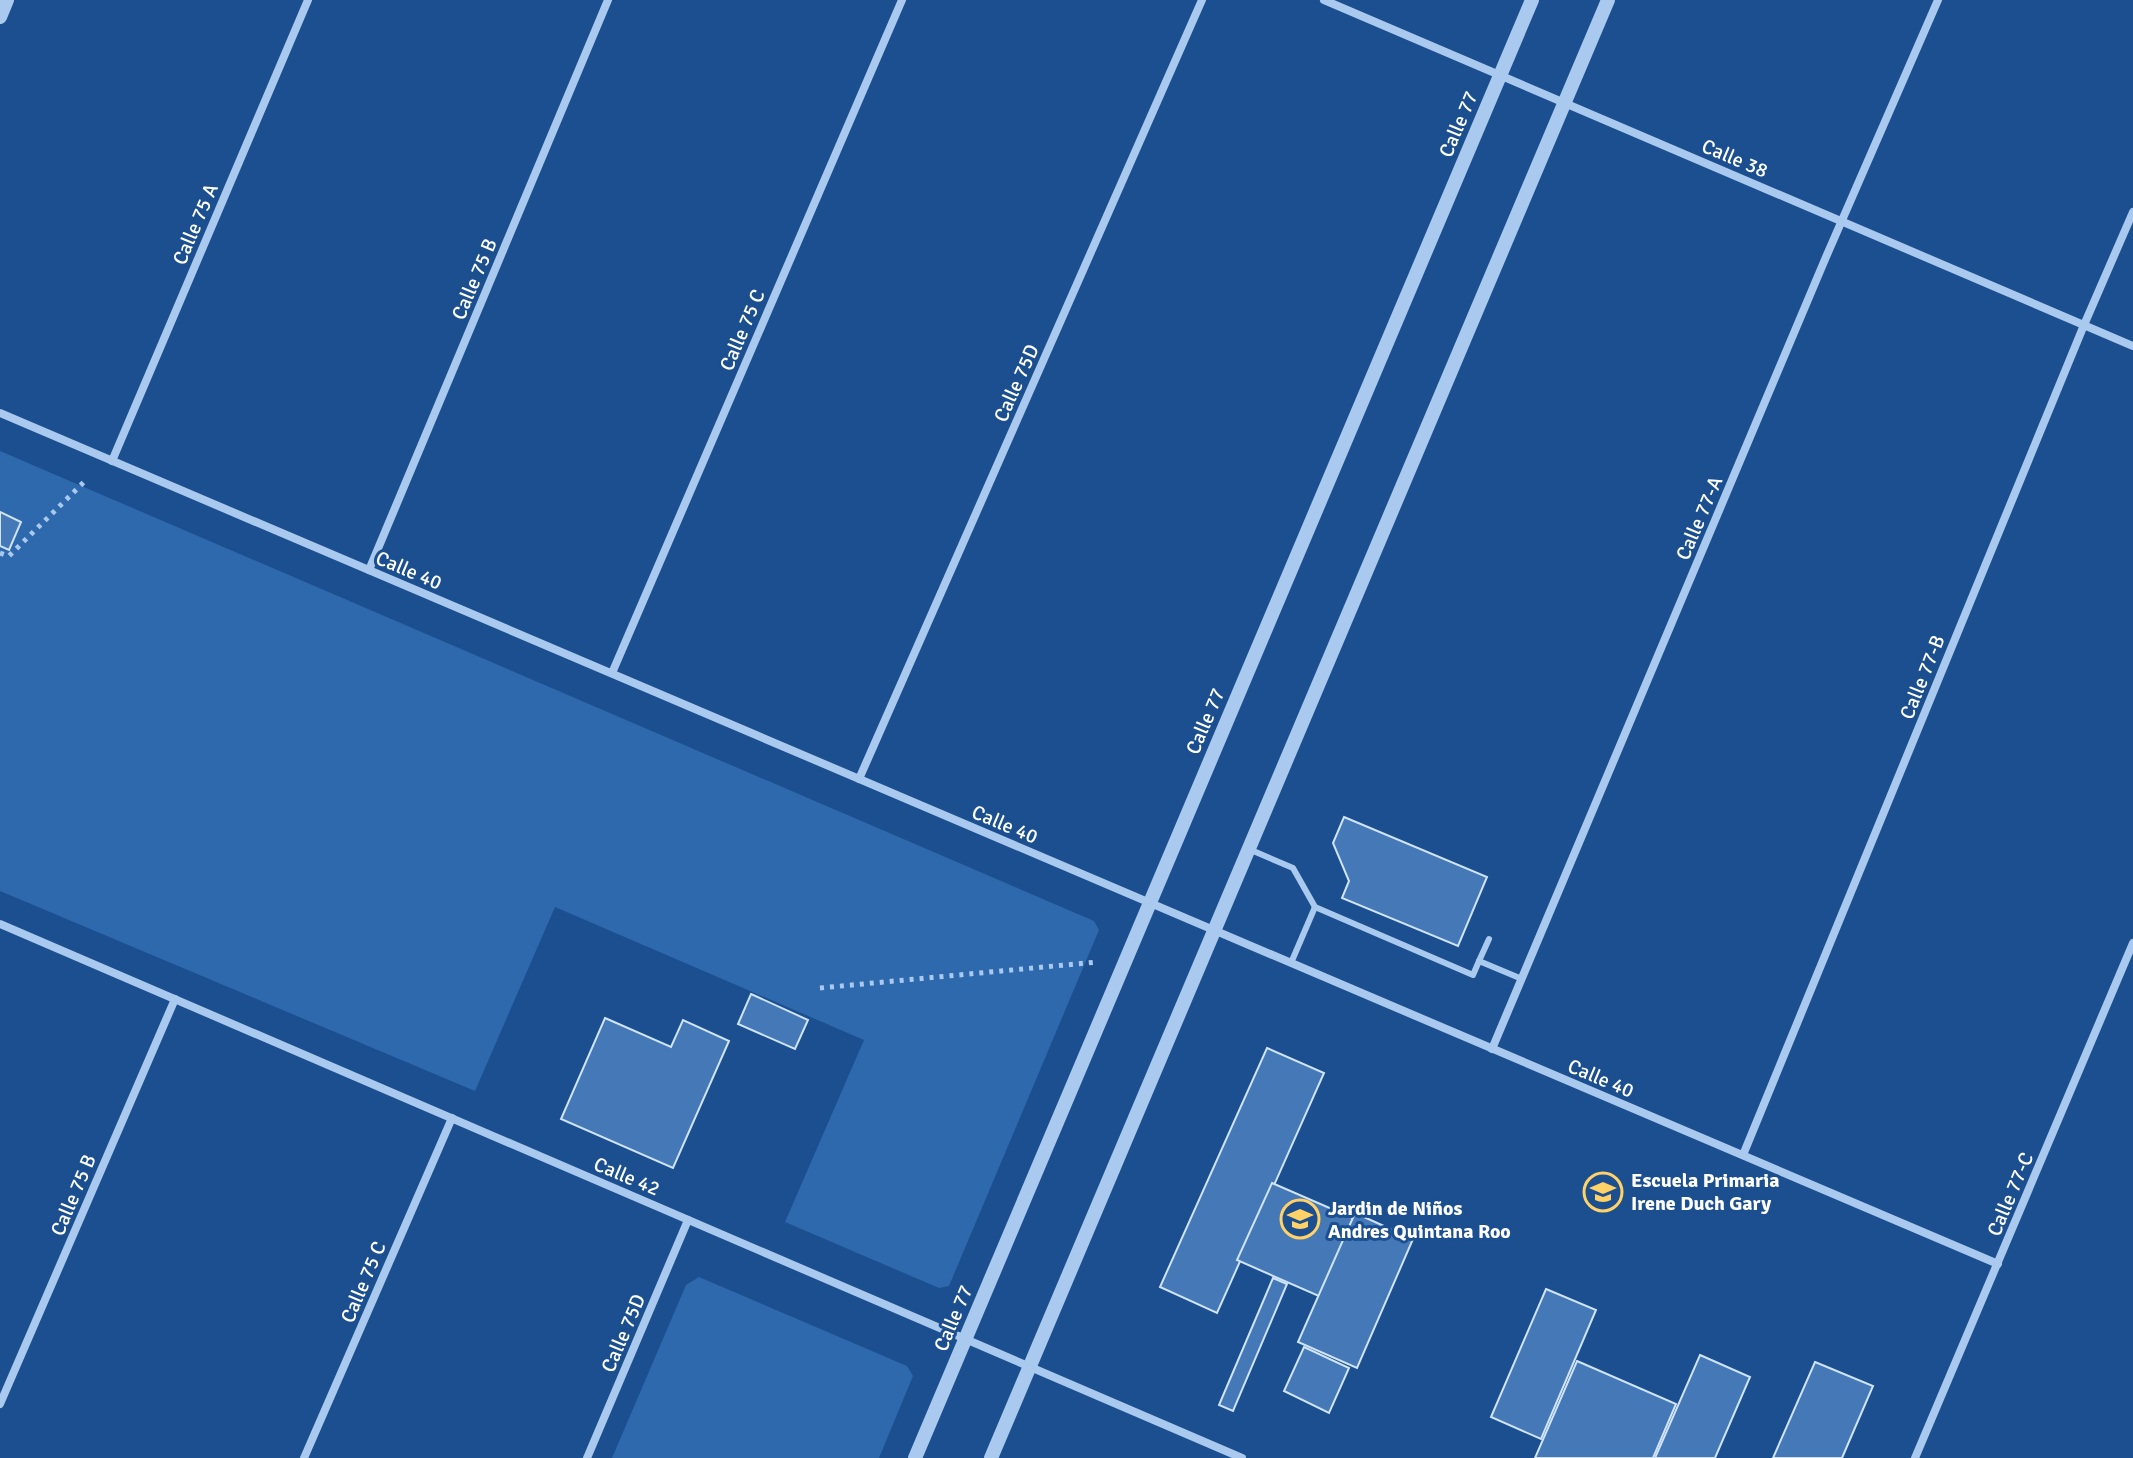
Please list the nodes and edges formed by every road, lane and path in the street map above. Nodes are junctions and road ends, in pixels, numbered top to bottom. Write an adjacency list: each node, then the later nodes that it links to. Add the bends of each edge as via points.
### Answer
1 (7, 0): 10 (street)
2 (308, 0): 18 (street, Calle 75 A)
3 (608, 0): 21 (street, Calle 75 B)
4 (902, 0): 22 (street, Calle 75 C)
5 (1202, 0): 23 (street, Calle 75D)
6 (1324, 0): 11 (street, Calle 38)
7 (1532, 0): 11 (street, Calle 77)
8 (1608, 0): 12 (street)
9 (1938, 0): 14 (street, Calle 77-A)
10 (0, 17)
11 (1500, 75): 12 (street, Calle 38); 25 (street, Calle 77)
12 (1565, 103): 14 (street, Calle 38); 24 (street)
13 (2133, 212): 15 (street, Calle 77-B)
14 (1841, 221): 15 (street, Calle 38); 34 (street, Calle 77-A)
15 (2084, 325): 16 (street, Calle 38); 39 (street, Calle 77-B)
16 (2133, 346)
17 (0, 413): 18 (street, Calle 40)
18 (112, 461): 21 (street, Calle 40)
19 (85, 481): 20 (path, via 9,556)
20 (0, 553)
21 (369, 570): 22 (street, Calle 40)
22 (612, 673): 23 (street, Calle 40)
23 (859, 779): 25 (street, Calle 40)
24 (1249, 849): 26 (lane, via 1293,868); 28 (street)
25 (1150, 903): 28 (street, Calle 40); 42 (street, Calle 77)
26 (1315, 907): 31 (lane, via 1473,975); 33 (lane)
27 (0, 924): 36 (street, Calle 42)
28 (1215, 931): 33 (street, Calle 40); 43 (street)
29 (1489, 939): 31 (lane)
30 (2133, 943): 41 (street, Calle 77-C)
31 (1479, 961): 34 (lane)
32 (1097, 962): 35 (path)
33 (1291, 963): 37 (street, Calle 40)
34 (1522, 979): 37 (street, Calle 77-A)
35 (820, 988)
36 (175, 999): 38 (street, Calle 42); 44 (street, Calle 75 B)
37 (1492, 1049): 39 (street, Calle 40)
38 (452, 1118): 40 (street, Calle 42); 45 (street, Calle 75 C)
39 (1743, 1155): 41 (street, Calle 40)
40 (688, 1220): 42 (street, Calle 42); 46 (street, Calle 75D)
41 (1998, 1264): 50 (street, Calle 77-C)
42 (966, 1339): 43 (street, Calle 42); 47 (street, Calle 77)
43 (1030, 1366): 48 (street); 49 (street, Calle 42)
44 (0, 1404)
45 (304, 1458)
46 (587, 1458)
47 (915, 1458)
48 (991, 1458)
49 (1242, 1458)
50 (1915, 1458)

